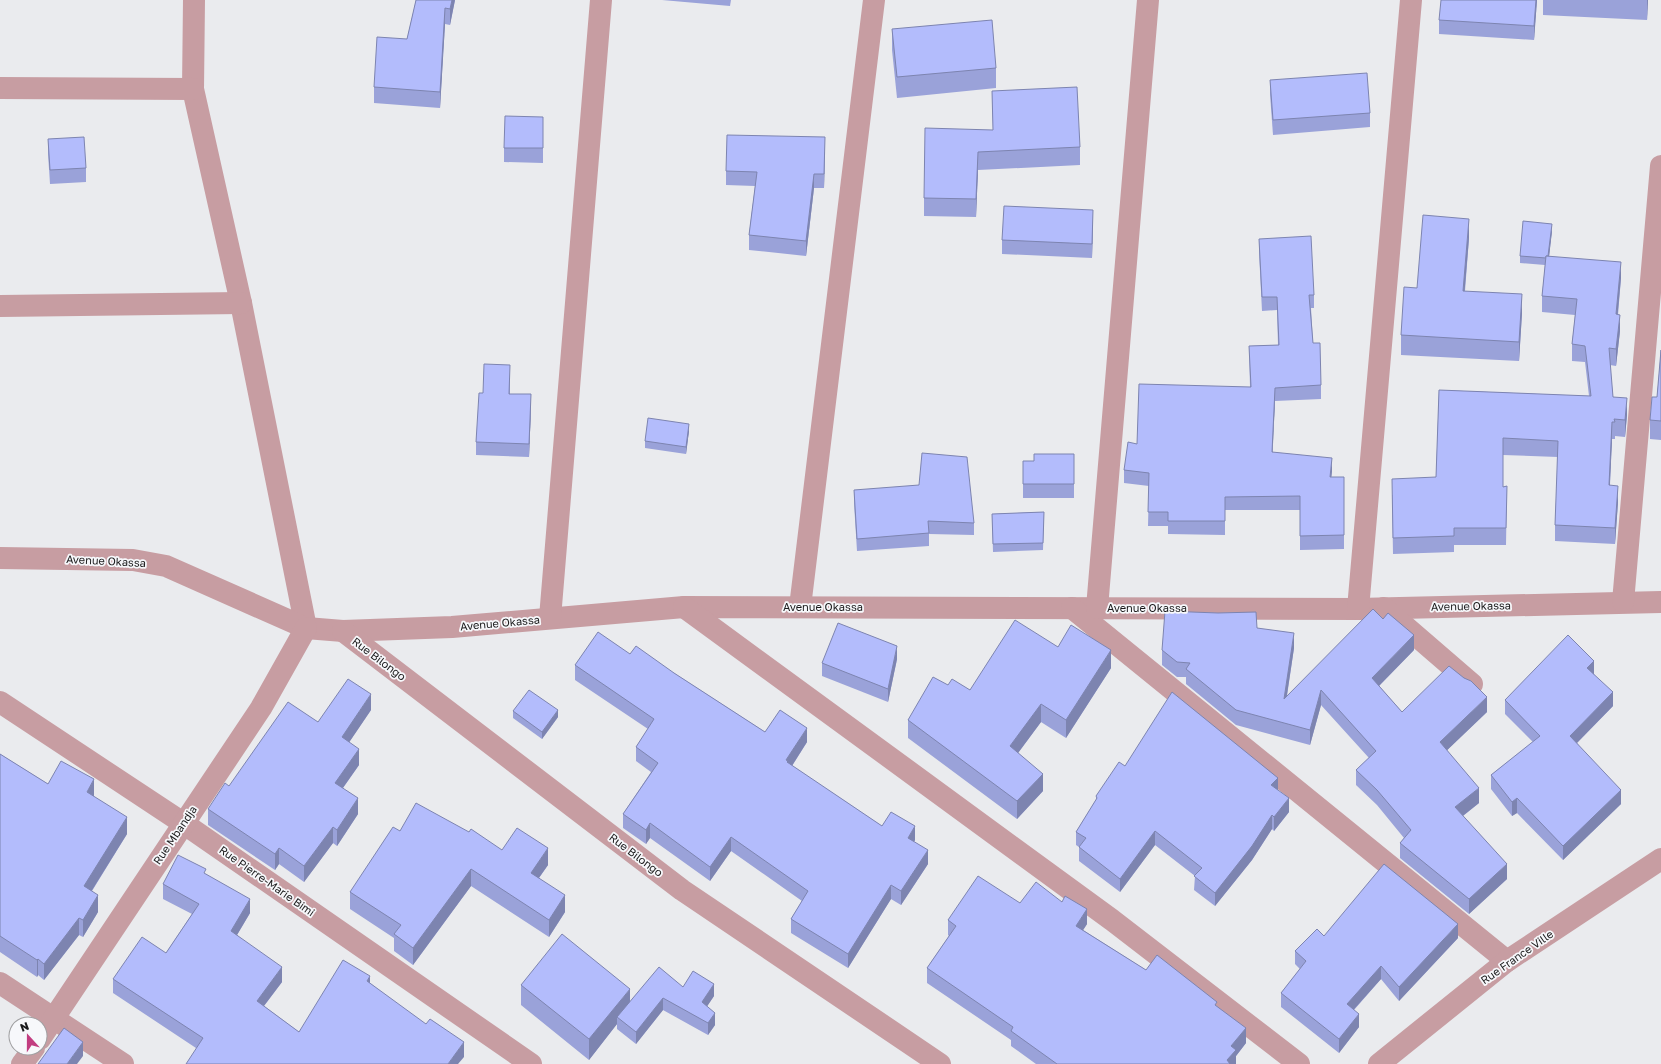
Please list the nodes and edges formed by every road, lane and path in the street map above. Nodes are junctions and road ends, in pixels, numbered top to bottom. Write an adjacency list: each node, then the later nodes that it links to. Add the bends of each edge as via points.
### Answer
1 (194, 0): 7 (street)
2 (601, 0): 20 (street)
3 (874, 0): 15 (street)
4 (1148, 0): 17 (street)
5 (1412, 0): 19 (street)
6 (0, 88): 7 (street)
7 (193, 89): 9 (street)
8 (1661, 166): 12 (street)
9 (241, 303): 10 (street); 21 (street)
10 (0, 306)
11 (0, 558): 21 (street, Avenue Okassa, via 133,560 166,566)
12 (1623, 602): 13 (street, Avenue Okassa); 18 (street, Avenue Okassa)
13 (1661, 602)
14 (684, 607): 15 (street, Avenue Okassa); 20 (street, Avenue Okassa); 34 (street, via 1112,920)
15 (800, 607): 16 (street, Avenue Okassa)
16 (1072, 608): 17 (street, Avenue Okassa); 27 (street)
17 (1097, 608): 19 (street, Avenue Okassa)
18 (1384, 608): 19 (street, Avenue Okassa); 23 (street)
19 (1358, 609)
20 (550, 618): 22 (street, Avenue Okassa, via 452,627)
21 (306, 628): 22 (street, Avenue Okassa); 25 (street, Rue Mbandja, via 261,708)
22 (343, 631): 33 (street, Rue Bilongo, via 682,890)
23 (1472, 684)
24 (0, 702): 25 (street, Rue Pierre-Marie Bimi)
25 (183, 823): 29 (street, Rue Mbandja); 32 (street, Rue Pierre-Marie Bimi)
26 (1661, 859): 27 (street, Rue France Ville)
27 (1507, 962): 35 (street, Rue France Ville)
28 (0, 983): 29 (street)
29 (54, 1018): 30 (street, Rue Mbandja); 31 (street)
30 (48, 1027)
31 (122, 1064)
32 (531, 1064)
33 (940, 1064)
34 (1299, 1064)
35 (1379, 1064)

